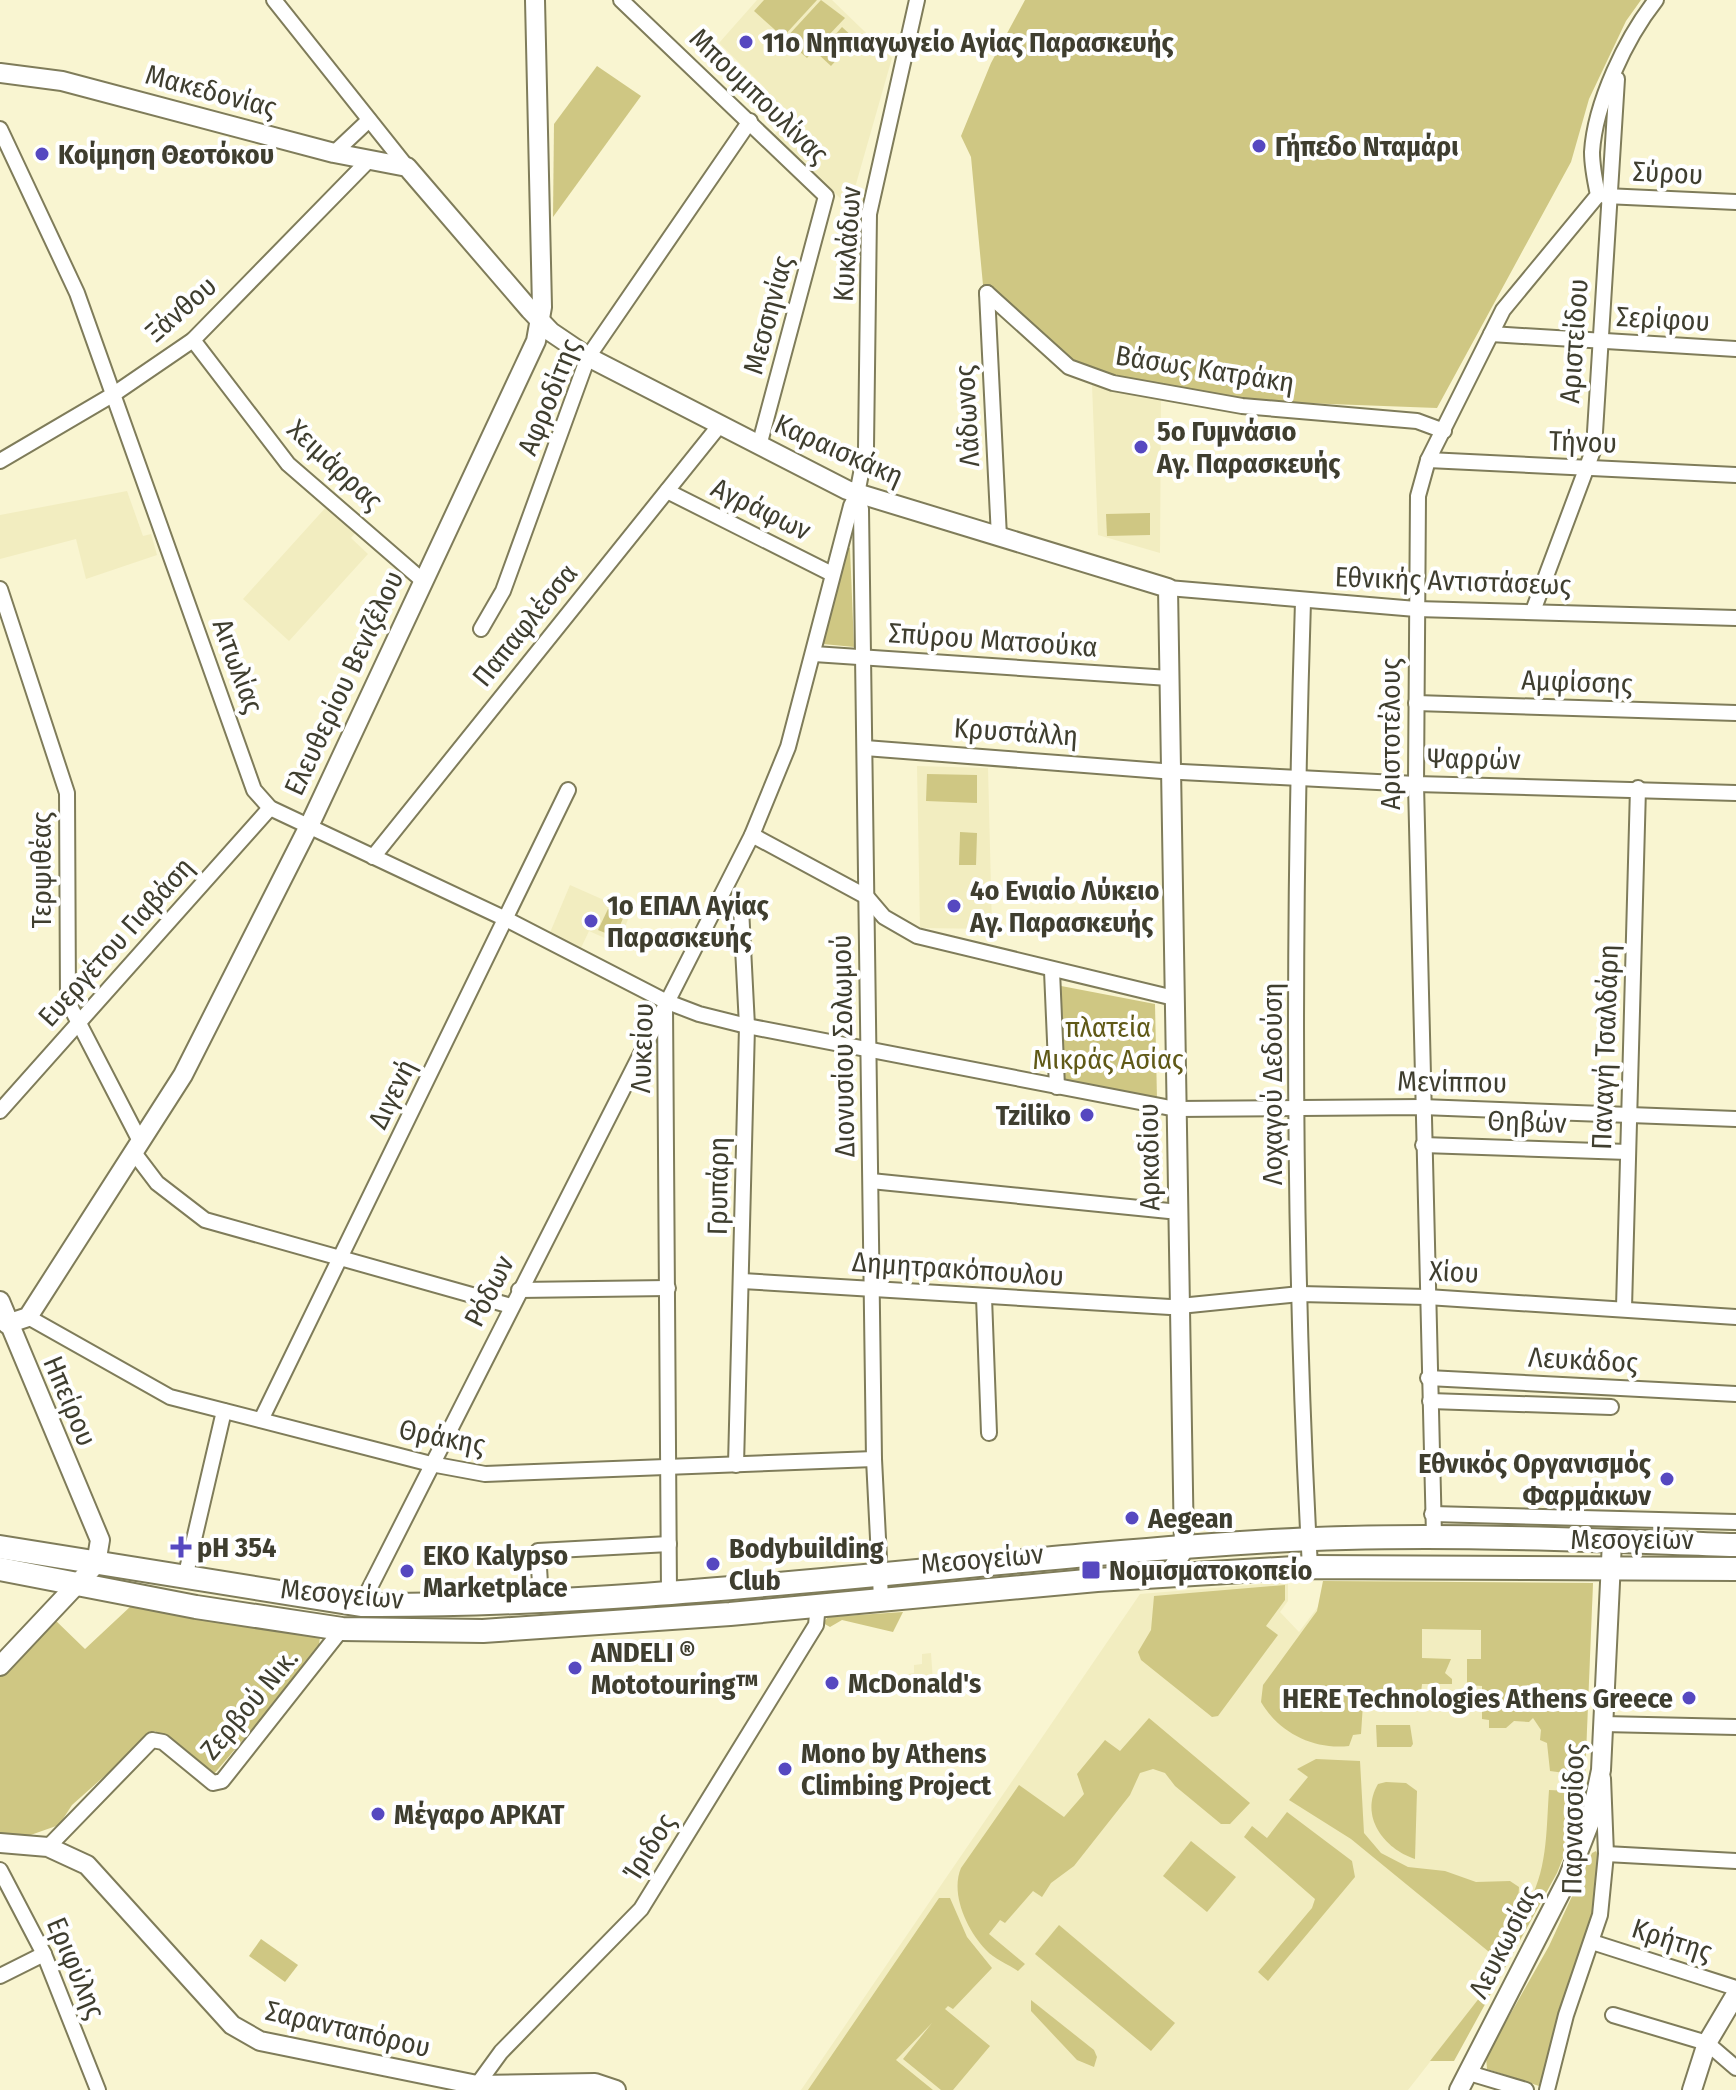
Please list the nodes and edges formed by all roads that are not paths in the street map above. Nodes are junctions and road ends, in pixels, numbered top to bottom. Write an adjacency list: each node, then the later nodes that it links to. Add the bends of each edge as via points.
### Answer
1 (274, 0): 7 (street, Καραισκάκη)
2 (296, 0): 7 (street)
3 (535, 0): 20 (street, Ελευθερίου Βενιζέλου)
4 (621, 0): 11 (street, Μπουμπουλίνας)
5 (917, 0): 35 (street, Κυκλάδων, via 869,214 866,448)
6 (1656, 0): 8 (street)
7 (284, 13): 10 (street, Καραισκάκη)
8 (1618, 65): 17 (street, Αριστείδου); 17 (street, via 1592,151)
9 (0, 73): 13 (street, Μακεδονίας, via 62,81)
10 (369, 120): 13 (street); 15 (street, Καραισκάκη)
11 (750, 121): 16 (street, Μπουμπουλίνας); 25 (street, Αφροδίτης)
12 (0, 129): 26 (street, Αιτωλίας, via 77,293)
13 (334, 153): 14 (street, Μακεδονίας)
14 (368, 161): 15 (street, Μακεδονίας); 22 (street, Ξάνθου)
15 (407, 167): 20 (street, Καραισκάκη, via 521,298)
16 (826, 196): 29 (street, Μεσσηνίας)
17 (1605, 196): 18 (street, Σύρου); 21 (street, Αριστοτέλους, via 1503,310); 23 (street, Αριστείδου)
18 (1736, 202)
19 (987, 293): 28 (street, Βάσως Κατράκη, via 1069,367 1113,383 1242,406 1417,421); 36 (street, Λάδωνος)
20 (542, 314): 25 (street, Καραισκάκη); 38 (street, Ελευθερίου Βενιζέλου, via 536,341)
21 (1491, 334): 23 (street, Σερίφου); 28 (street, Αριστοτέλους)
22 (193, 340): 26 (street, Ξάνθου); 38 (street, Χειμάρρας, via 288,464)
23 (1599, 341): 24 (street, Σερίφου); 32 (street, Αριστείδου, via 1594,448)
24 (1736, 349)
25 (588, 357): 27 (street, Καραισκάκη); 45 (street, Αφροδίτης, via 503,591)
26 (114, 394): 31 (street, Ξάνθου); 58 (street, Αιτωλίας, via 254,790)
27 (719, 426): 29 (street, Καραισκάκη); 34 (street, Παπαφλέσσα)
28 (1444, 431): 30 (street, Αριστοτέλους)
29 (759, 446): 35 (street, Καραισκάκη)
30 (1428, 460): 32 (street, Τήνου); 42 (street, Αριστοτέλους, via 1418,496)
31 (0, 461)
32 (1588, 468): 33 (street, Τήνου); 43 (street, Αριστείδου)
33 (1736, 475)
34 (667, 491): 37 (street, Αγράφων); 61 (street, Παπαφλέσσα)
35 (857, 494): 36 (street, Καραισκάκη); 37 (street, Λυκείου); 47 (street, Διονυσίου Σολωμού)
36 (999, 537): 39 (street, Καραισκάκη)
37 (832, 574): 46 (street, Λυκείου)
38 (422, 580): 59 (street, Ελευθερίου Βενιζέλου)
39 (1163, 587): 41 (street, Εθνικής Αντιστάσεως); 48 (street, Αρκαδίου)
40 (0, 589): 68 (street, Τερψιθέας, via 67,793 66,993)
41 (1303, 601): 42 (street, Εθνικής Αντιστάσεως); 53 (street, Λοχαγού Δεδούση)
42 (1416, 609): 43 (street, Εθνικής Αντιστάσεως); 49 (street, Αριστοτέλους)
43 (1533, 611): 44 (street, Εθνικής Αντιστάσεως)
44 (1736, 618)
45 (481, 629)
46 (814, 654): 47 (street, Σπύρου Ματσούκα); 60 (street, Λυκείου, via 788,747)
47 (864, 657): 48 (street, Σπύρου Ματσούκα); 51 (street, Διονυσίου Σολωμού)
48 (1164, 678): 52 (street, Αρκαδίου)
49 (1416, 703): 50 (street, Αμφίσσης); 54 (street, Αριστοτέλους)
50 (1736, 713)
51 (865, 748): 52 (street, Κρυστάλλη); 62 (street, Διονυσίου Σολωμού)
52 (1166, 771): 53 (street, Ψαρρών); 66 (street, Αρκαδίου)
53 (1297, 778): 54 (street, Ψαρρών); 74 (street, Λοχαγού Δεδούση)
54 (1416, 784): 55 (street, Ψαρρών); 72 (street, Αριστοτέλους)
55 (1638, 788): 57 (street, Ψαρρών); 76 (street, Παναγή Τσαλδάρη)
56 (568, 790): 64 (street, Διγενή)
57 (1736, 793)
58 (270, 808): 59 (street); 68 (street, Ευεργέτου Γιαβάση)
59 (310, 824): 61 (street); 79 (street, Ελευθερίου Βενιζέλου, via 183,1075)
60 (752, 835): 62 (street); 67 (street, Λυκείου)
61 (373, 857): 64 (street)
62 (867, 897): 65 (street, via 884,917 917,936); 70 (street, Διονυσίου Σολωμού)
63 (741, 908): 69 (street, Γρυπάρη)
64 (508, 920): 67 (street); 83 (street, Διγενή)
65 (1052, 971): 66 (street); 71 (street)
66 (1171, 998): 73 (street, Αρκαδίου)
67 (665, 1001): 69 (street, Μενίππου); 85 (street, Λυκείου); 87 (street, Ρόδων)
68 (77, 1025): 75 (street, Ευεργέτου Γιαβάση); 79 (street, Τερψιθέας)
69 (747, 1026): 70 (street, Μενίππου); 84 (street, Γρυπάρη)
70 (869, 1048): 71 (street, Μενίππου); 81 (street, Διονυσίου Σολωμού)
71 (1057, 1087): 73 (street, Μενίππου)
72 (1422, 1107): 74 (street, Μενίππου); 76 (street, Μενίππου); 78 (street, Αριστοτέλους)
73 (1172, 1108): 74 (street, Μενίππου); 82 (street, Αρκαδίου); 93 (street, Αρκαδίου)
74 (1298, 1108): 88 (street, Λοχαγού Δεδούση)
75 (0, 1111)
76 (1629, 1112): 77 (street, Μενίππου); 80 (street, Παναγή Τσαλδάρη)
77 (1736, 1119)
78 (1423, 1145): 80 (street, Θηβών); 90 (street, Αριστοτέλους)
79 (138, 1149): 83 (street, Τερψιθέας, via 157,1183 205,1220); 95 (street, Ελευθερίου Βενιζέλου)
80 (1628, 1152): 94 (street, Παναγή Τσαλδάρη)
81 (871, 1181): 82 (street); 86 (street, Διονυσίου Σολωμού)
82 (1169, 1211): 93 (street, Αρκαδίου)
83 (341, 1260): 92 (street, Τερψιθέας); 103 (street, Διγενή)
84 (742, 1281): 86 (street, Δημητρακόπουλου); 107 (street, Γρυπάρη)
85 (668, 1288): 87 (street); 108 (street, Λυκείου)
86 (872, 1288): 89 (street, Δημητρακόπουλου); 105 (street, Διονυσίου Σολωμού)
87 (519, 1290): 92 (street, Ρόδων)
88 (1300, 1294): 90 (street, Χίου); 93 (street, Χίου); 112 (street, Λοχαγού Δεδούση)
89 (984, 1297): 93 (street, Δημητρακόπουλου); 104 (street)
90 (1427, 1297): 94 (street, Χίου); 98 (street, Αριστοτέλους)
91 (0, 1301): 97 (street, Ηπείρου)
92 (511, 1306): 106 (street, Ρόδων)
93 (1175, 1307): 117 (street, Αρκαδίου)
94 (1624, 1308): 96 (street, Χίου)
95 (28, 1317): 97 (street); 102 (street, Θράκης, via 149,1388)
96 (1736, 1317)
97 (4, 1325): 121 (street, Ηπείρου, via 90,1522)
98 (1428, 1378): 99 (street, Λευκάδος); 100 (street, Αριστοτέλους)
99 (1736, 1394)
100 (1430, 1401): 101 (street); 109 (street, Αριστοτέλους)
101 (1611, 1407)
102 (224, 1411): 103 (street, Θράκης); 124 (street)
103 (261, 1420): 106 (street, Θράκης)
104 (989, 1433)
105 (874, 1459): 107 (street, Θράκης); 125 (street, Διονυσίου Σολωμού)
106 (431, 1464): 108 (street, Θράκης, via 485,1474); 129 (street, Ρόδων)
107 (736, 1465): 108 (street, Θράκης)
108 (669, 1468): 114 (street, Λυκείου)
109 (1432, 1514): 110 (street, Μεσογείων); 111 (street, Αριστοτέλους)
110 (1736, 1522)
111 (1434, 1536): 112 (main road, Μεσογείων); 113 (main road, Μεσογείων)
112 (1308, 1539): 117 (main road, Μεσογείων); 118 (street, Λοχαγού Δεδούση)
113 (1612, 1541): 115 (main road, Μεσογείων); 119 (street, Παρνασσίδος)
114 (669, 1544): 126 (street, Λυκείου); 127 (street, via 538,1551)
115 (1736, 1545)
116 (0, 1547): 121 (main road, Μεσογείων)
117 (1179, 1549): 123 (street); 125 (main road, Μεσογείων)
118 (1310, 1567): 119 (main road, Μεσογείων); 123 (main road, Μεσογείων)
119 (1610, 1568): 122 (main road, Μεσογείων); 132 (street, Παρνασσίδος)
120 (0, 1569): 121 (main road, Μεσογείων)
121 (85, 1569): 124 (main road, Μεσογείων); 130 (main road, Μεσογείων, via 196,1607); 131 (street)
122 (1736, 1569)
123 (1168, 1576): 125 (main road, Μεσογείων)
124 (185, 1578): 129 (main road, Μεσογείων)
125 (880, 1586): 126 (main road, Μεσογείων); 128 (main road, Μεσογείων)
126 (669, 1593): 127 (main road, Μεσογείων)
127 (541, 1600): 129 (main road, Μεσογείων)
128 (818, 1604): 130 (main road, Μεσογείων, via 483,1631); 148 (street, Ίριδος, via 816,1625 641,1909)
129 (361, 1605)
130 (342, 1629): 136 (street, Ζερβού Νικ., via 222,1781 213,1783 163,1742 152,1740)
131 (0, 1666)
132 (1603, 1724): 133 (street); 134 (street, Παρνασσίδος)
133 (1736, 1727)
134 (1601, 1770): 137 (street, Παρνασσίδος); 147 (street, Λευκωσίας, via 1580,1851)
135 (0, 1843): 136 (street, Σαρανταπόρου)
136 (48, 1847): 148 (street, Σαρανταπόρου, via 97,1873 241,2032 270,2044)
137 (1606, 1854): 138 (street); 140 (street, Παρνασσίδος)
138 (1736, 1861)
139 (0, 1870): 141 (street, Εριφύλης)
140 (1592, 1942): 143 (street, Κρήτης); 153 (street, Παρνασσίδος)
141 (44, 1954): 142 (street); 149 (street, Εριφύλης)
142 (0, 1976)
143 (1736, 1991): 145 (street)
144 (1613, 2015): 145 (street)
145 (1707, 2043): 146 (street); 154 (street)
146 (1736, 2068)
147 (1469, 2073): 151 (street, Λευκωσίας); 152 (street)
148 (467, 2086): 150 (street, Σαρανταπόρου, via 595,2083)
149 (98, 2090)
150 (616, 2090)
151 (1459, 2090)
152 (1526, 2090)
153 (1547, 2090)
154 (1692, 2090)

